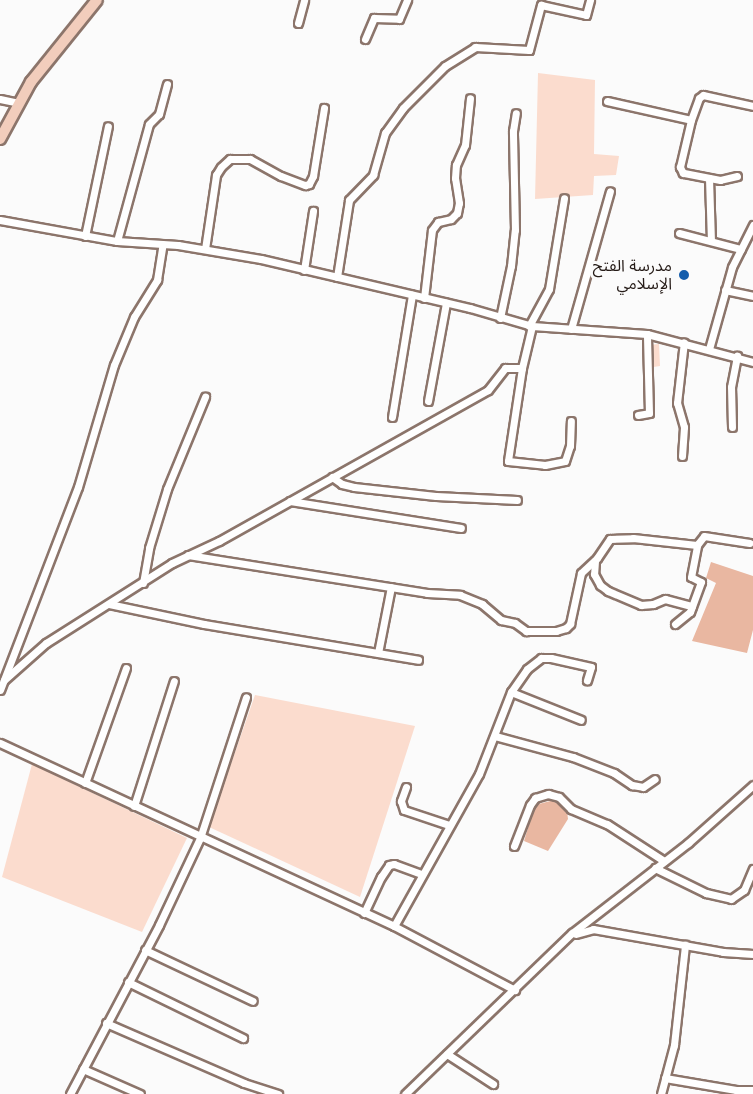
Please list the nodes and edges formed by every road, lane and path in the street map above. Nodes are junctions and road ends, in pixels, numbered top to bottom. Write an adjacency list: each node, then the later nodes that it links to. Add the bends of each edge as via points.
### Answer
1 (97, 0): 11 (highway, via 40,69)
2 (304, 0): 5 (street)
3 (407, 0): 6 (street, via 396,20 374,18)
4 (590, 0): 33 (street, via 586,15 541,5 529,50 475,47 445,66 403,108 385,133 373,175 349,200)
5 (298, 23)
6 (365, 39)
7 (167, 84): 28 (street, via 159,114 149,124)
8 (470, 98): 37 (street, via 465,145 456,165 457,213 438,222 432,230)
9 (0, 99): 11 (street)
10 (607, 101): 15 (street)
11 (19, 103): 17 (highway)
12 (753, 106): 15 (street, via 703,95)
13 (324, 108): 30 (street, via 309,184 281,176 250,159 230,159 221,167 214,185)
14 (516, 113): 39 (street, via 515,230 512,266)
15 (691, 120): 19 (street, via 680,170)
16 (108, 126): 26 (street)
17 (0, 139)
18 (736, 176): 19 (street)
19 (709, 178): 27 (street)
20 (609, 191): 41 (street)
21 (564, 198): 40 (street, via 549,289)
22 (314, 211): 32 (street)
23 (0, 220): 26 (street)
24 (752, 229): 31 (street)
25 (679, 233): 27 (street)
26 (85, 236): 28 (street)
27 (711, 241): 31 (street)
28 (117, 242): 29 (street)
29 (163, 244): 30 (street); 71 (street, via 157,280 134,317 114,365 78,487)
30 (205, 249): 32 (street)
31 (741, 249): 34 (street)
32 (304, 270): 33 (street)
33 (337, 277): 35 (street)
34 (725, 290): 36 (street); 44 (street)
35 (412, 295): 37 (street); 51 (street)
36 (753, 296)
37 (424, 298): 38 (street)
38 (446, 303): 39 (street); 49 (street)
39 (500, 318): 40 (street)
40 (530, 326): 41 (street); 47 (street)
41 (571, 329): 42 (street)
42 (647, 334): 43 (street); 50 (street, via 649,413)
43 (684, 342): 44 (street); 54 (street, via 677,403 684,427)
44 (709, 349): 45 (street)
45 (736, 356): 46 (street); 53 (street, via 731,387)
46 (753, 362)
47 (522, 368): 52 (street, via 508,461 546,465 565,461); 55 (street, via 505,368 488,390)
48 (205, 397): 63 (street, via 167,489)
49 (428, 401)
50 (638, 415)
51 (392, 417)
52 (571, 421)
53 (732, 427)
54 (682, 456)
55 (333, 477): 56 (street, via 354,487); 57 (street)
56 (517, 500)
57 (290, 501): 58 (street); 61 (street)
58 (461, 528)
59 (749, 543): 60 (street, via 704,536)
60 (697, 545): 62 (street, via 613,538); 66 (street, via 691,577 701,582)
61 (188, 555): 63 (street); 64 (street)
62 (595, 561): 64 (street, via 581,573 570,624 556,631 526,631 460,596); 66 (street, via 594,574 608,591 641,605 665,600)
63 (142, 583): 65 (street)
64 (391, 587): 68 (street)
65 (109, 604): 68 (street); 71 (street, via 46,643)
66 (692, 606): 67 (street)
67 (675, 624)
68 (378, 653): 69 (street)
69 (418, 660)
70 (126, 668): 81 (street)
71 (4, 680): 74 (street)
72 (587, 680): 75 (street, via 591,667 545,657 527,669)
73 (174, 681): 84 (street)
74 (0, 690)
75 (511, 692): 77 (street); 78 (street)
76 (246, 697): 86 (street)
77 (581, 720)
78 (495, 736): 80 (street, via 574,757 624,777 632,785 643,787); 85 (street, via 479,774)
79 (0, 743): 81 (street)
80 (656, 779)
81 (85, 783): 84 (street)
82 (753, 784): 88 (street, via 718,819)
83 (406, 788): 85 (street, via 401,801 404,810)
84 (134, 806): 86 (street)
85 (449, 825): 91 (street)
86 (200, 838): 92 (street); 96 (street)
87 (513, 846): 88 (street, via 530,805 535,798 549,794 559,797 571,809 607,824)
88 (664, 861): 89 (street)
89 (655, 868): 90 (street, via 706,893 732,899 744,890); 94 (street)
90 (753, 869)
91 (421, 874): 92 (street, via 389,865); 93 (street)
92 (364, 914): 93 (street)
93 (394, 926): 99 (street)
94 (567, 938): 95 (street, via 588,929); 99 (street)
95 (685, 945): 97 (street); 105 (street, via 674,1045)
96 (145, 950): 98 (street); 100 (street)
97 (753, 954)
98 (128, 982): 101 (street); 102 (street)
99 (515, 990): 103 (street)
100 (254, 1001)
101 (106, 1023): 104 (street); 110 (street)
102 (243, 1038)
103 (447, 1054): 106 (street); 111 (street)
104 (83, 1069): 108 (street); 109 (street)
105 (665, 1078): 107 (street); 112 (street)
106 (493, 1084)
107 (753, 1090)
108 (70, 1094)
109 (140, 1094)
110 (278, 1094)
111 (405, 1094)
112 (661, 1094)

